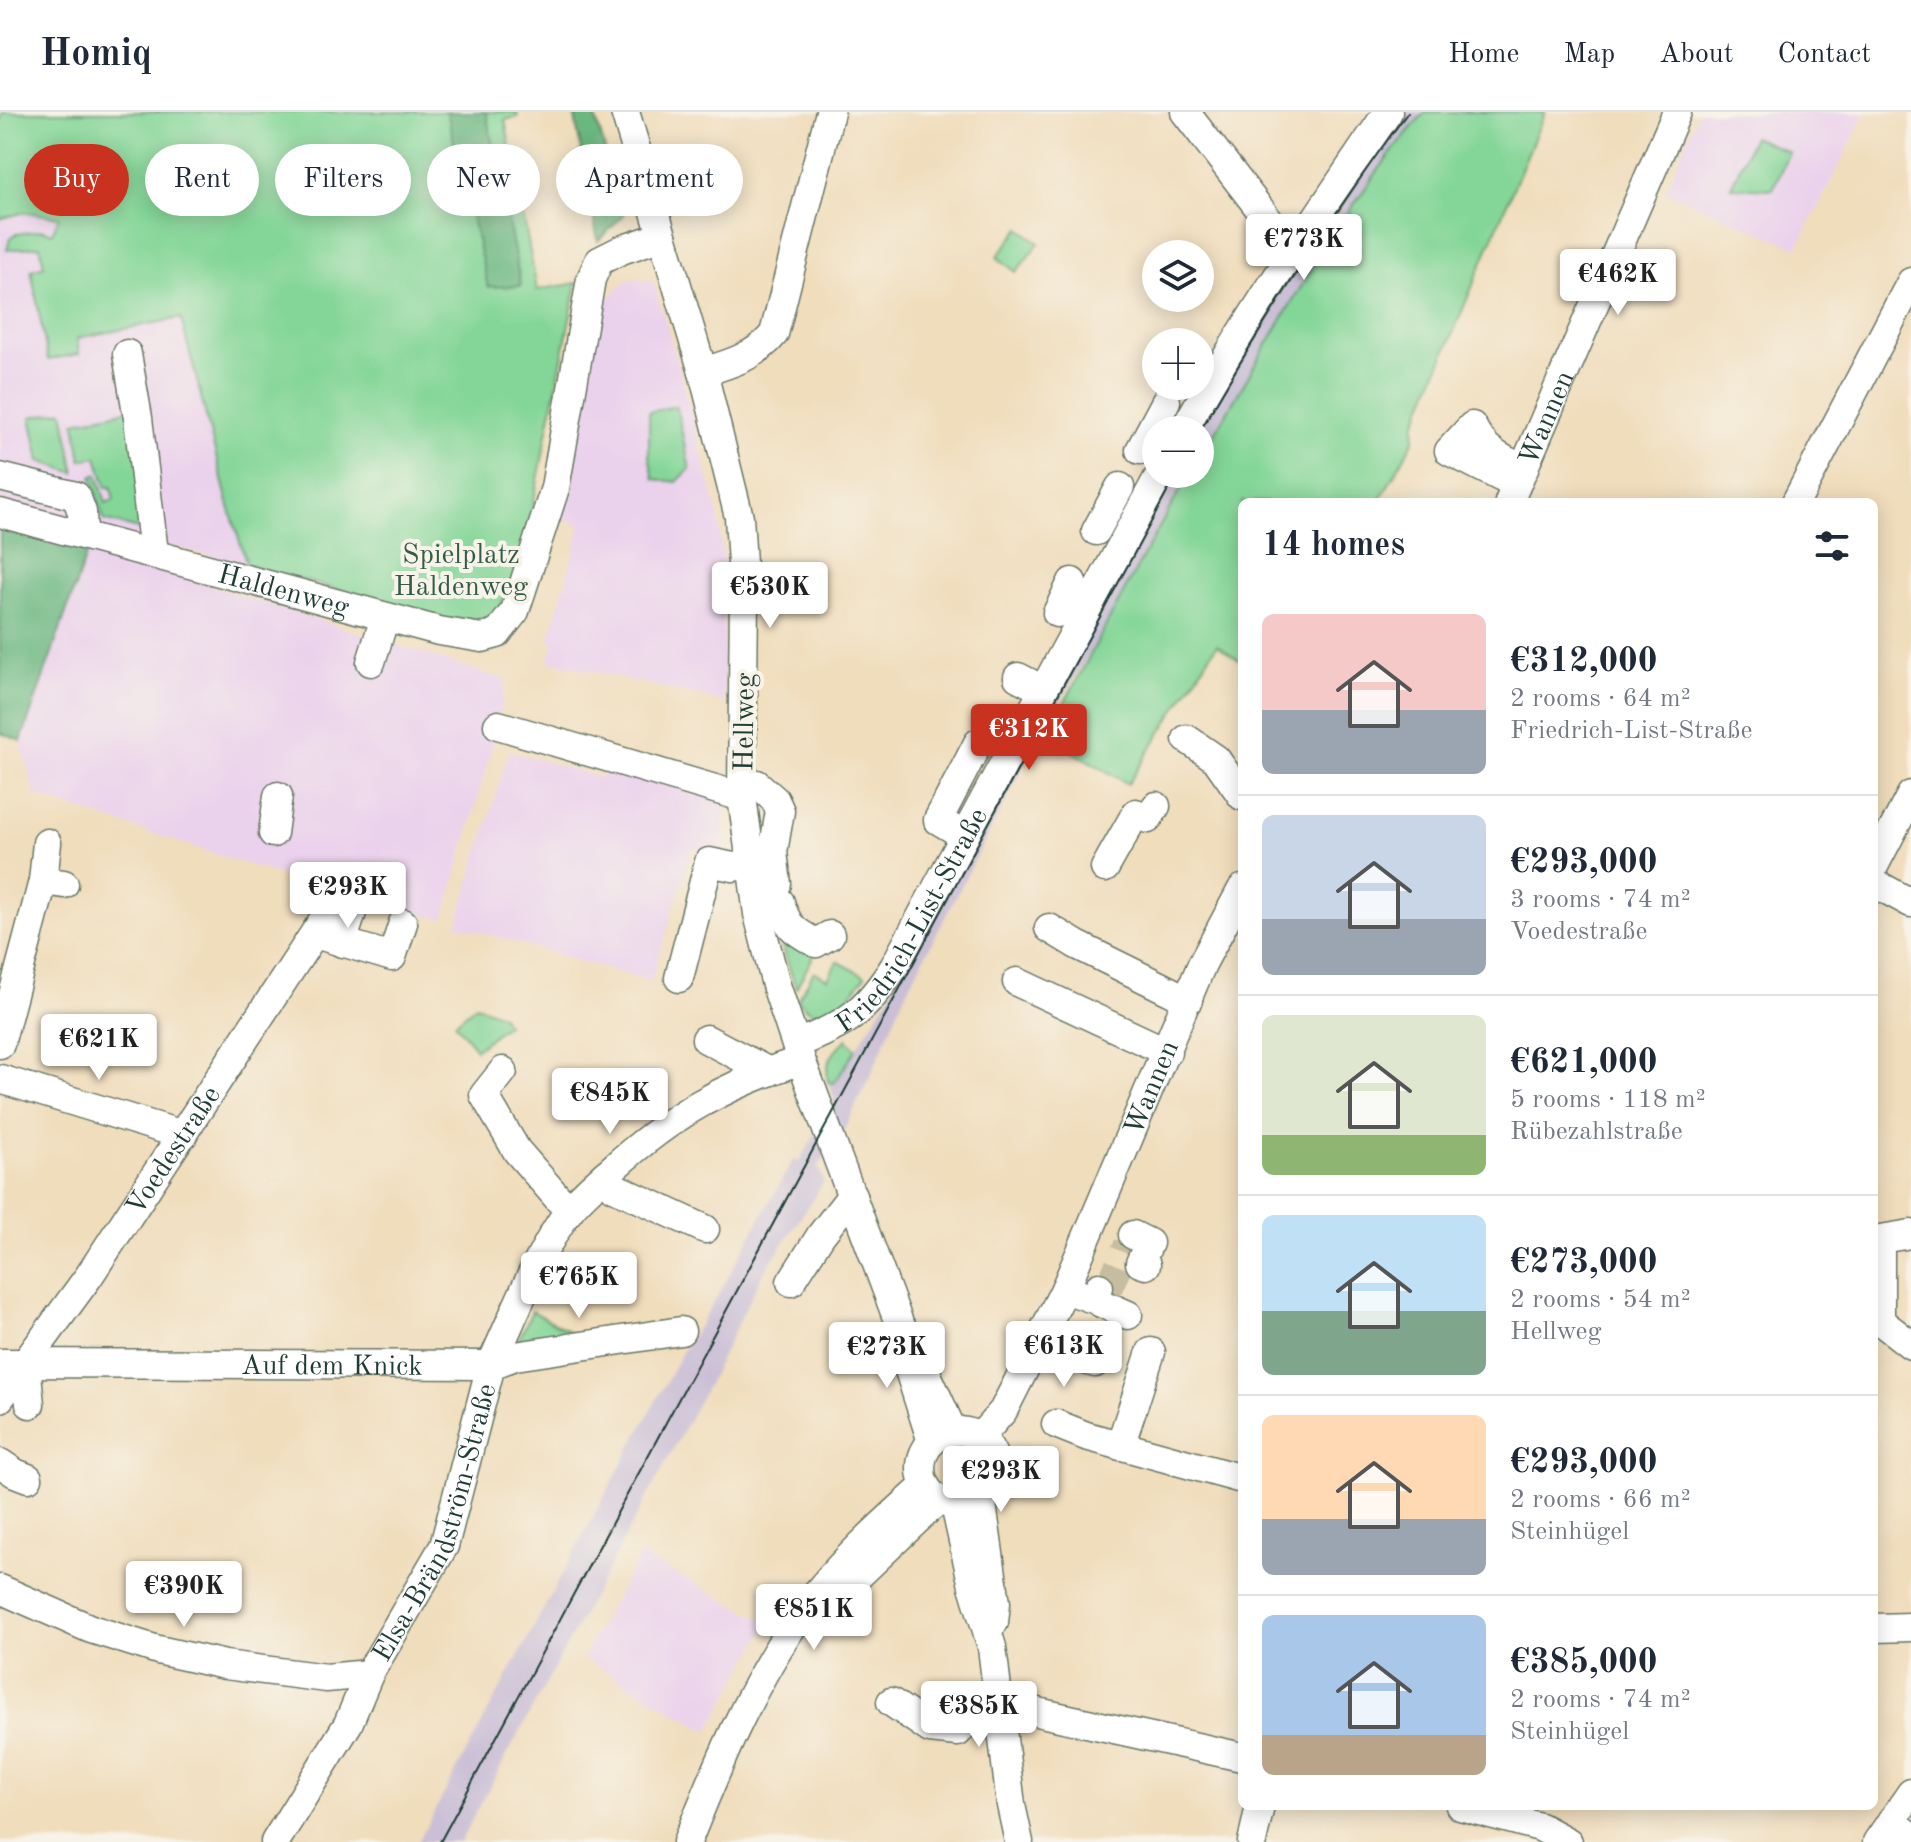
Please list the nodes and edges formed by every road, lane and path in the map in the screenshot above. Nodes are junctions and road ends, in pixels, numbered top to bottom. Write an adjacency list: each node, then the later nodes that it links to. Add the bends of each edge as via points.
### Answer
1 (625, 112): 6 (street, Hellweg)
2 (830, 112): 10 (street, via 774,334 735,363)
3 (1185, 112): 7 (street)
4 (1388, 112): 7 (street)
5 (1677, 112): 15 (street, Wannen)
6 (662, 236): 10 (street, Hellweg); 23 (street, Haldenweg, via 599,261 584,278 555,488 515,611 497,634 482,638)
7 (1293, 252): 13 (street)
8 (1911, 282): 17 (street)
9 (127, 354): 22 (street)
10 (703, 372): 31 (street, Hellweg, via 739,517)
11 (1166, 401): 12 (street)
12 (1159, 416)
13 (1192, 416)
14 (0, 477): 21 (street, via 76,496)
15 (1516, 485)
16 (1153, 488): 20 (street, Friedrich-List-Straße)
17 (1798, 498)
18 (1108, 509): 20 (street)
19 (0, 513): 21 (street, Haldenweg)
20 (1134, 523): 26 (street, Friedrich-List-Straße, via 1070,600)
21 (83, 534): 22 (street, Haldenweg)
22 (154, 553): 23 (street, Haldenweg)
23 (385, 617): 24 (street)
24 (371, 662)
25 (1017, 679): 26 (street)
26 (1043, 690): 37 (street, Friedrich-List-Straße)
27 (498, 725): 31 (street)
28 (1187, 739): 30 (street, via 1216,759)
29 (978, 743): 37 (street, via 938,820)
30 (1238, 790)
31 (750, 791): 40 (street, Hellweg); 48 (street, via 775,800 780,811 773,852 785,921 816,943)
32 (1911, 795): 35 (street)
33 (278, 796): 36 (street)
34 (1156, 806): 41 (street, via 1148,819 1136,813)
35 (1883, 825): 39 (street)
36 (273, 833)
37 (965, 836): 55 (street, Friedrich-List-Straße, via 872,998)
38 (47, 843): 54 (street, via 54,883)
39 (1878, 848)
40 (750, 864): 50 (street, via 709,862); 55 (street, Hellweg, via 767,953)
41 (1105, 868)
42 (1878, 885): 44 (street)
43 (1238, 896): 52 (street, Wannen)
44 (1911, 903)
45 (403, 923): 49 (street, via 392,957)
46 (1049, 928): 52 (street)
47 (315, 934): 49 (street); 49 (street, Voedestraße, via 346,902); 60 (street, Voedestraße)
48 (830, 935)
49 (342, 943)
50 (679, 978)
51 (1017, 982): 56 (street)
52 (1188, 1000): 56 (street, Wannen)
53 (706, 1039): 58 (street)
54 (0, 1044)
55 (799, 1052): 58 (street); 62 (street, Hellweg)
56 (1167, 1052): 64 (street, Wannen)
57 (503, 1071): 63 (street, via 484,1095 517,1151)
58 (769, 1072): 61 (street, via 690,1109)
59 (0, 1079): 60 (street)
60 (183, 1135): 76 (street, Voedestraße, via 58,1322)
61 (605, 1175): 63 (street); 65 (street, via 614,1187)
62 (852, 1195): 69 (street); 81 (street, Hellweg, via 899,1323 906,1363)
63 (569, 1211): 77 (street)
64 (1094, 1217): 70 (street, Wannen); 70 (street, via 1119,1274)
65 (705, 1229)
66 (1911, 1234): 67 (street)
67 (1878, 1240)
68 (1878, 1267): 72 (street, via 1880,1321)
69 (791, 1282)
70 (1065, 1289): 73 (street, Wannen)
71 (681, 1331): 77 (street, Elsa-Brändström-Straße, via 515,1356)
72 (1911, 1345)
73 (1044, 1347): 75 (street); 81 (street, Wannen, via 1003,1411)
74 (1151, 1352): 82 (street)
75 (1095, 1363)
76 (13, 1364): 77 (street, Auf dem Knick); 78 (street, Voedestraße); 79 (street)
77 (491, 1365): 90 (street, Elsa-Brändström-Straße, via 444,1546)
78 (0, 1398)
79 (30, 1404)
80 (1056, 1424): 82 (street)
81 (964, 1441): 86 (street, via 994,1477); 86 (street, via 925,1451 921,1463)
82 (1120, 1446): 84 (street)
83 (0, 1463): 85 (street)
84 (1238, 1472)
85 (28, 1478)
86 (950, 1497): 91 (street, via 996,1603 992,1647); 100 (street, via 863,1543 805,1608 732,1732)
87 (0, 1589): 90 (street, via 91,1629 158,1650 326,1678)
88 (1911, 1627): 89 (street)
89 (1878, 1628)
90 (369, 1674): 99 (street, Elsa-Brändström-Straße, via 348,1724)
91 (999, 1699): 92 (street, via 983,1700 958,1732 930,1729); 93 (street); 101 (street)
92 (891, 1702)
93 (1238, 1756)
94 (1911, 1793): 98 (street)
95 (1259, 1810): 102 (street)
96 (1468, 1810): 97 (street)
97 (1507, 1830): 103 (street, via 1540,1827)
98 (1893, 1833)
99 (275, 1842)
100 (687, 1842)
101 (1019, 1842)
102 (1252, 1842)
103 (1568, 1842)

